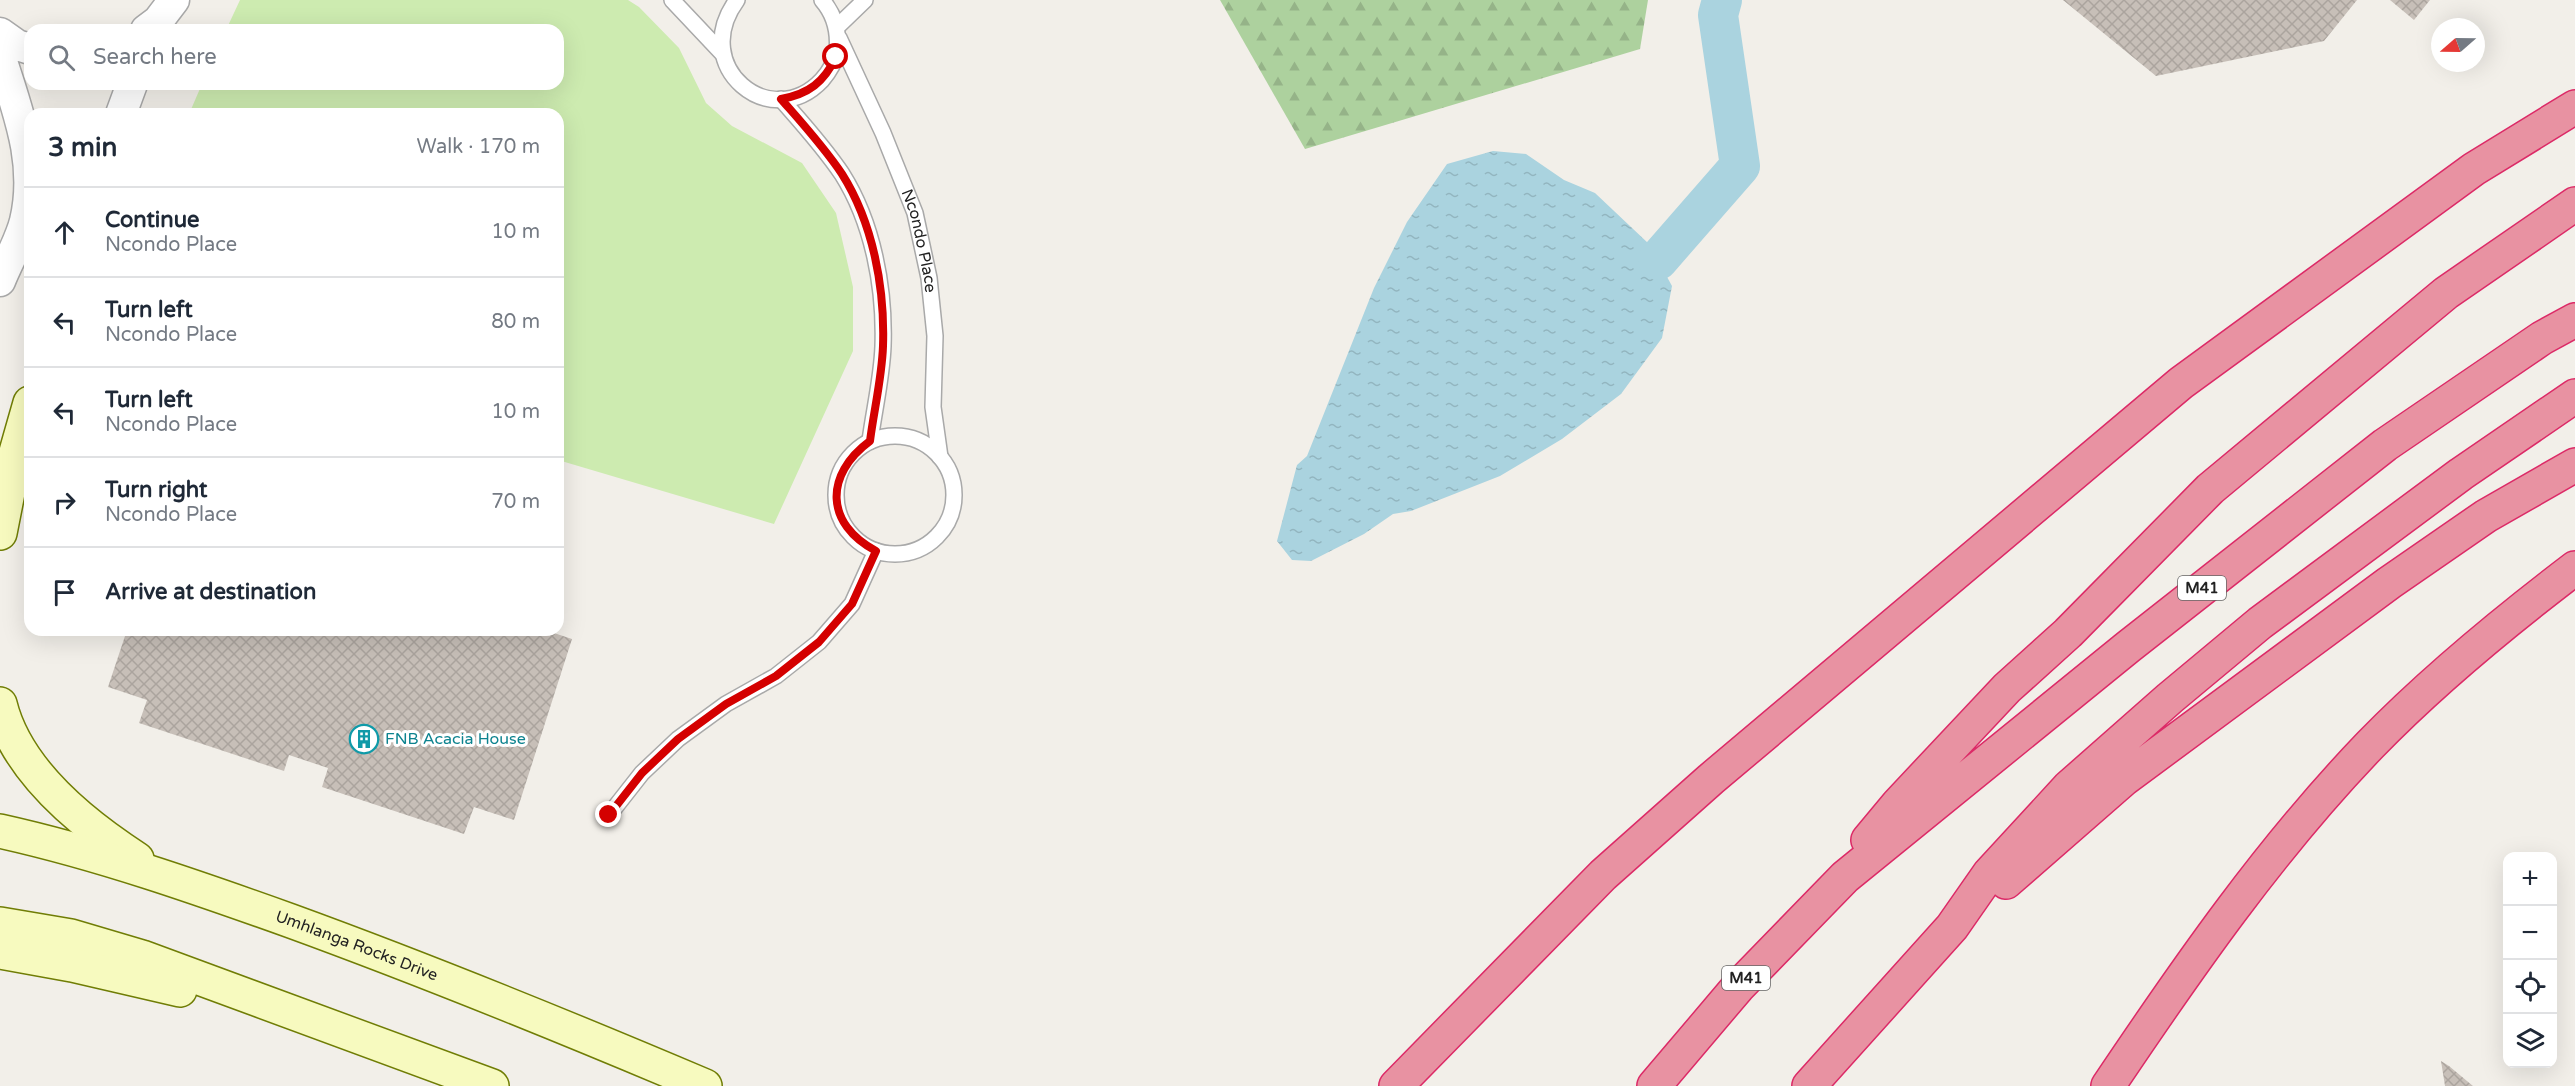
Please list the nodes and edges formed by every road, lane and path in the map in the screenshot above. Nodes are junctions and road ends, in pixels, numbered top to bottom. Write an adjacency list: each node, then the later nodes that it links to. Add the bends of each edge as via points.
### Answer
1 (672, 0): 8 (lane)
2 (736, 0): 8 (lane, via 726,14 721,33)
3 (822, 0): 5 (lane, Ncondo Place)
4 (865, 0): 5 (lane)
5 (838, 32): 11 (lane, via 836,57 828,74 799,96); 24 (lane, Ncondo Place, via 915,213 931,290 935,336 933,407)
6 (0, 33): 7 (street)
7 (24, 47)
8 (722, 53): 11 (lane, via 730,72 743,87 761,96)
9 (0, 55): 14 (street)
10 (130, 90): 13 (street)
11 (781, 99): 22 (lane, via 842,174 866,228 876,263 883,348)
12 (2575, 107): 40 (highway, via 2474,168 2172,391 1661,823 1603,875)
13 (123, 108)
14 (24, 137)
15 (2575, 204): 32 (highway, via 2446,293 2210,489 1940,759 1868,840)
16 (24, 225): 17 (street)
17 (0, 280)
18 (2575, 320): 32 (highway, M41, via 2385,445)
19 (2575, 396): 35 (highway, via 2461,474 2270,615 2170,698 2069,787 1989,874)
20 (24, 399): 23 (street)
21 (24, 424): 26 (main road)
22 (870, 441): 24 (lane, via 908,437); 27 (lane, via 842,469 836,488 837,508 858,542)
23 (0, 449)
24 (940, 457): 27 (lane, Ncondo Place, via 950,474 954,493 943,529 930,543 913,552)
25 (2575, 465): 35 (highway, via 2486,516 2389,583 2124,779)
26 (0, 533)
27 (876, 551): 30 (lane, via 852,604 819,642 776,676 726,704 678,739 642,773)
28 (2575, 568): 43 (highway, via 2415,701 2281,844)
29 (0, 704): 33 (main road, via 23,754 68,806 109,841)
30 (609, 815)
31 (0, 831): 33 (main road, Umhlanga Rocks Drive)
32 (1845, 877): 41 (highway, M41, via 1738,987)
33 (172, 881): 39 (main road, Umhlanga Rocks Drive, via 356,945)
34 (0, 924): 37 (main road, via 106,945)
35 (1952, 927): 42 (highway)
36 (0, 952): 37 (main road, via 221,999)
37 (262, 999): 38 (main road)
38 (492, 1086)
39 (705, 1086)
40 (1395, 1086)
41 (1654, 1086)
42 (1809, 1086)
43 (2108, 1086)

